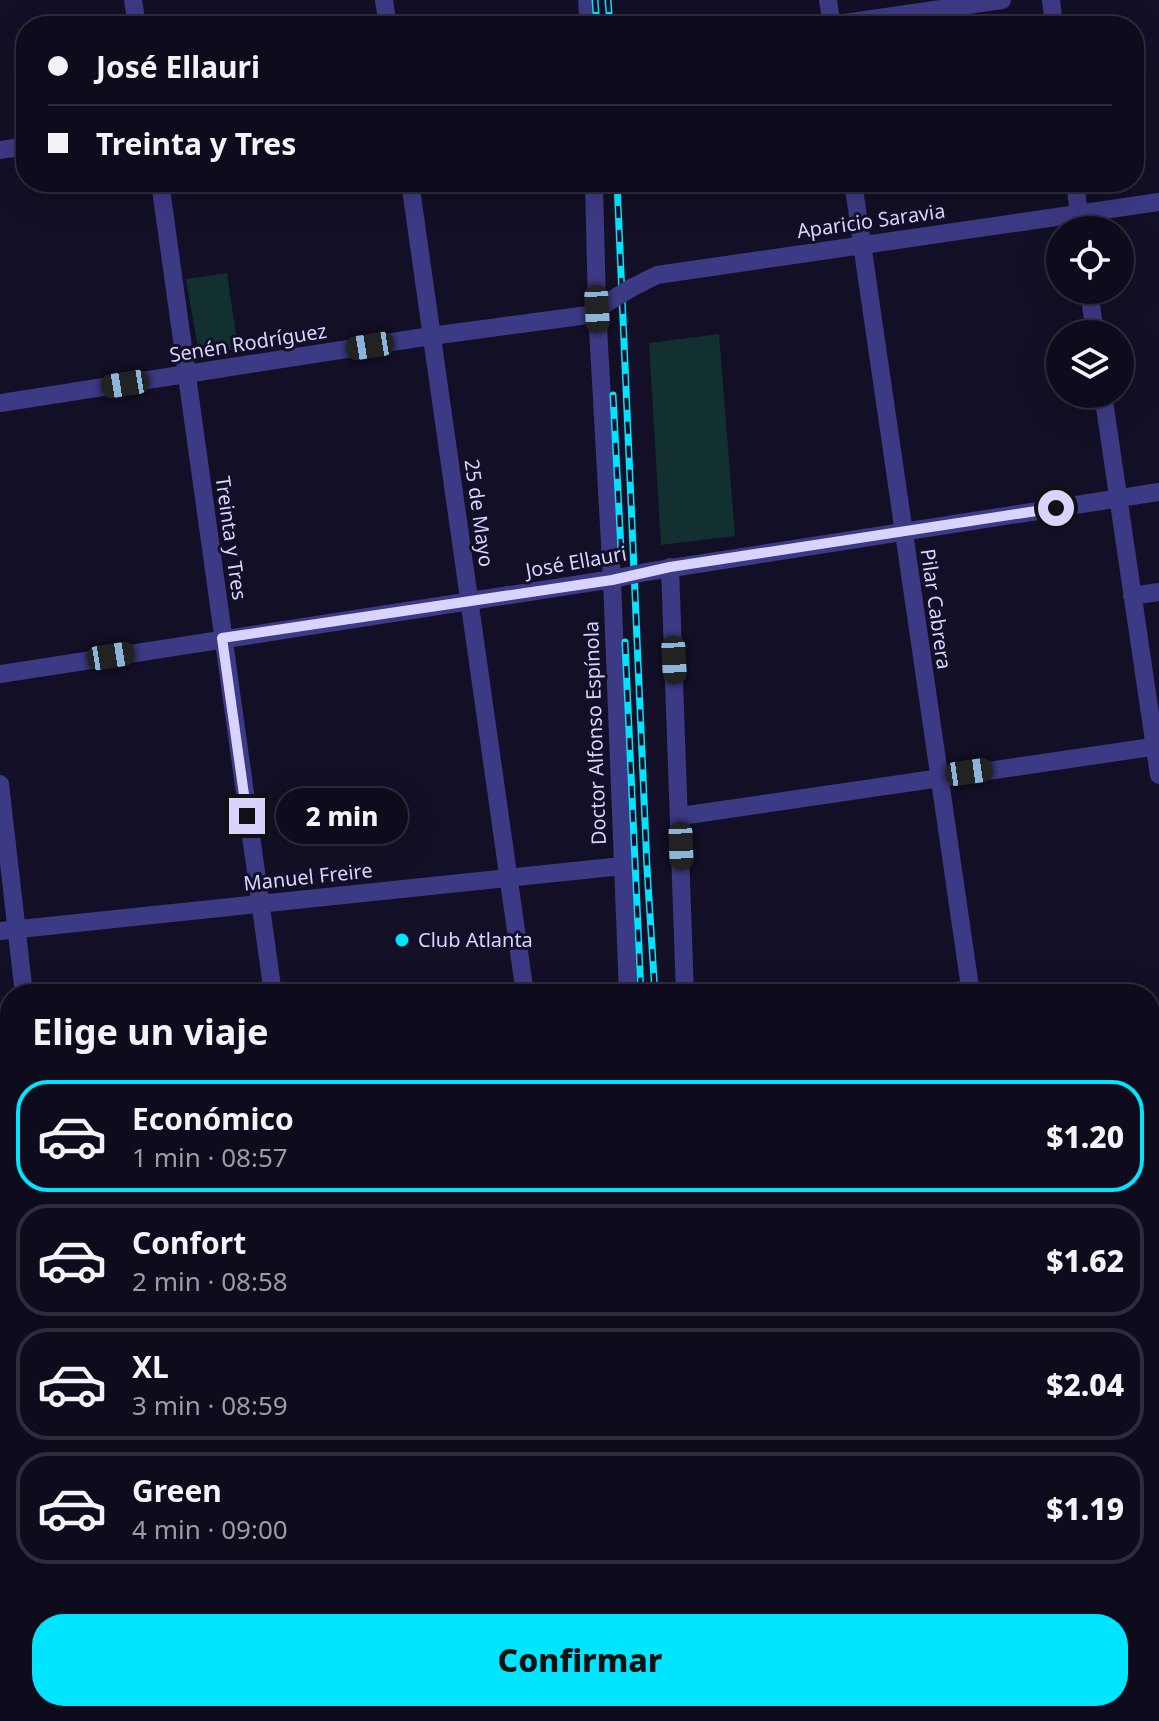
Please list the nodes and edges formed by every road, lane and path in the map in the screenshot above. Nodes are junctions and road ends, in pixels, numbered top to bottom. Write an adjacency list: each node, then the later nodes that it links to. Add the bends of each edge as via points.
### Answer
1 (1002, 0): 2 (street)
2 (896, 16)
3 (161, 192): 15 (street, Treinta y Tres)
4 (411, 192): 14 (street, 25 de Mayo)
5 (595, 192): 13 (street, Doctor Alfonso Espínola)
6 (854, 192): 12 (street, Pilar Cabrera)
7 (1076, 192): 9 (street)
8 (1159, 202): 10 (street, Aparicio Saravia)
9 (1079, 216)
10 (1104, 216)
11 (1046, 225): 12 (street, Aparicio Saravia)
12 (861, 244): 13 (street, Aparicio Saravia, bridge, via 657,275); 20 (street, Pilar Cabrera)
13 (601, 306): 14 (street, Senén Rodríguez, via 588,315); 22 (street, Doctor Alfonso Espínola)
14 (431, 336): 15 (street, Senén Rodríguez); 25 (street, 25 de Mayo)
15 (187, 375): 16 (street, Senén Rodríguez); 26 (street, Treinta y Tres)
16 (0, 403)
17 (1105, 408): 19 (street)
18 (1159, 492): 19 (street, José Ellauri)
19 (1118, 499): 20 (street, José Ellauri); 24 (street)
20 (902, 531): 21 (street, José Ellauri); 30 (street, Pilar Cabrera)
21 (670, 567): 22 (street, José Ellauri, bridge); 32 (street)
22 (612, 580): 25 (street, José Ellauri); 33 (street, Doctor Alfonso Espínola)
23 (1159, 592): 24 (street)
24 (1132, 596): 28 (street)
25 (470, 601): 26 (street, José Ellauri); 34 (street, 25 de Mayo)
26 (222, 638): 27 (street, José Ellauri); 35 (street, Treinta y Tres)
27 (0, 674)
28 (1157, 746): 29 (street); 30 (street)
29 (1159, 775)
30 (939, 776): 32 (street); 42 (street, Pilar Cabrera)
31 (0, 784): 36 (street)
32 (681, 816): 41 (street)
33 (622, 866): 34 (street, Manuel Freire); 40 (street, Doctor Alfonso Espínola)
34 (509, 877): 35 (street, Manuel Freire); 39 (street, 25 de Mayo)
35 (260, 905): 36 (street, Manuel Freire); 38 (street, Treinta y Tres)
36 (8, 930): 37 (street)
37 (22, 984)
38 (272, 984)
39 (524, 984)
40 (628, 984)
41 (685, 984)
42 (970, 984)

